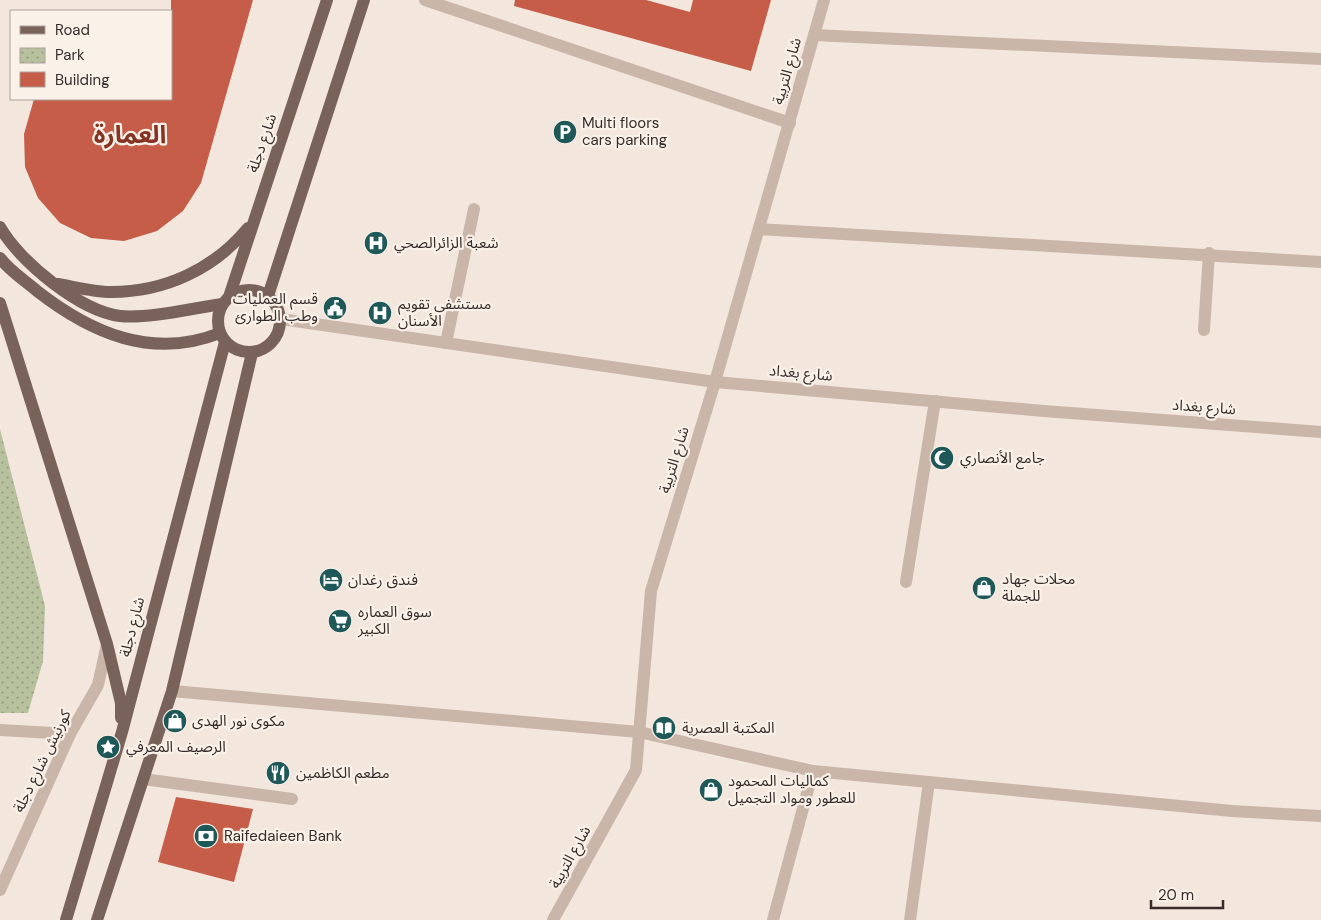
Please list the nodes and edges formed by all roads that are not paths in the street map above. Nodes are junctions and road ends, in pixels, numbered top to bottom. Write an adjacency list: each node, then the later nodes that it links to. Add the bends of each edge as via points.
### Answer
1 (327, 0): 9 (main road, شارع دجلة)
2 (364, 0): 16 (main road)
3 (425, 0): 7 (street)
4 (824, 0): 5 (street, شارع التربية)
5 (814, 34): 6 (street); 7 (street, شارع التربية)
6 (1321, 59)
7 (790, 122): 11 (street, شارع التربية)
8 (474, 209): 22 (street)
9 (251, 224): 15 (main road, via 222,255 205,267 170,283 111,292); 17 (main road, شارع دجلة)
10 (0, 227): 15 (main road, via 25,258)
11 (759, 229): 12 (street); 24 (street, شارع التربية)
12 (1210, 254): 14 (street); 20 (street)
13 (0, 258): 21 (main road, via 62,311 92,327 163,345)
14 (1321, 262)
15 (56, 284): 17 (main road, via 98,310 120,316)
16 (268, 296): 17 (main road, via 248,290); 19 (main road, via 279,310)
17 (226, 301): 21 (main road, via 218,324)
18 (0, 303): 28 (main road)
19 (281, 319): 22 (street, شارع بغداد); 23 (main road, via 280,329 270,345)
20 (1204, 330)
21 (222, 338): 23 (main road, via 242,352); 31 (main road, شارع دجلة)
22 (446, 343): 24 (street, شارع بغداد)
23 (252, 353): 29 (main road)
24 (715, 382): 25 (street, شارع بغداد); 32 (street, شارع التربية, via 651,591)
25 (935, 401): 26 (street, شارع بغداد); 27 (street)
26 (1321, 432)
27 (906, 582)
28 (107, 644): 31 (main road, via 121,703); 33 (street, كورنيش شارع دجلة, via 98,686)
29 (172, 691): 32 (street); 35 (main road)
30 (0, 730): 33 (street)
31 (122, 732): 40 (main road, شارع دجلة)
32 (638, 732): 34 (street); 42 (street, شارع التربية, via 636,770)
33 (70, 734): 39 (street, كورنيش شارع دجلة)
34 (813, 771): 36 (street); 43 (street)
35 (143, 780): 37 (street); 41 (main road)
36 (928, 782): 38 (street, via 1232,811); 44 (street)
37 (292, 799)
38 (1321, 816)
39 (0, 890)
40 (66, 920)
41 (96, 920)
42 (553, 920)
43 (773, 920)
44 (910, 920)

